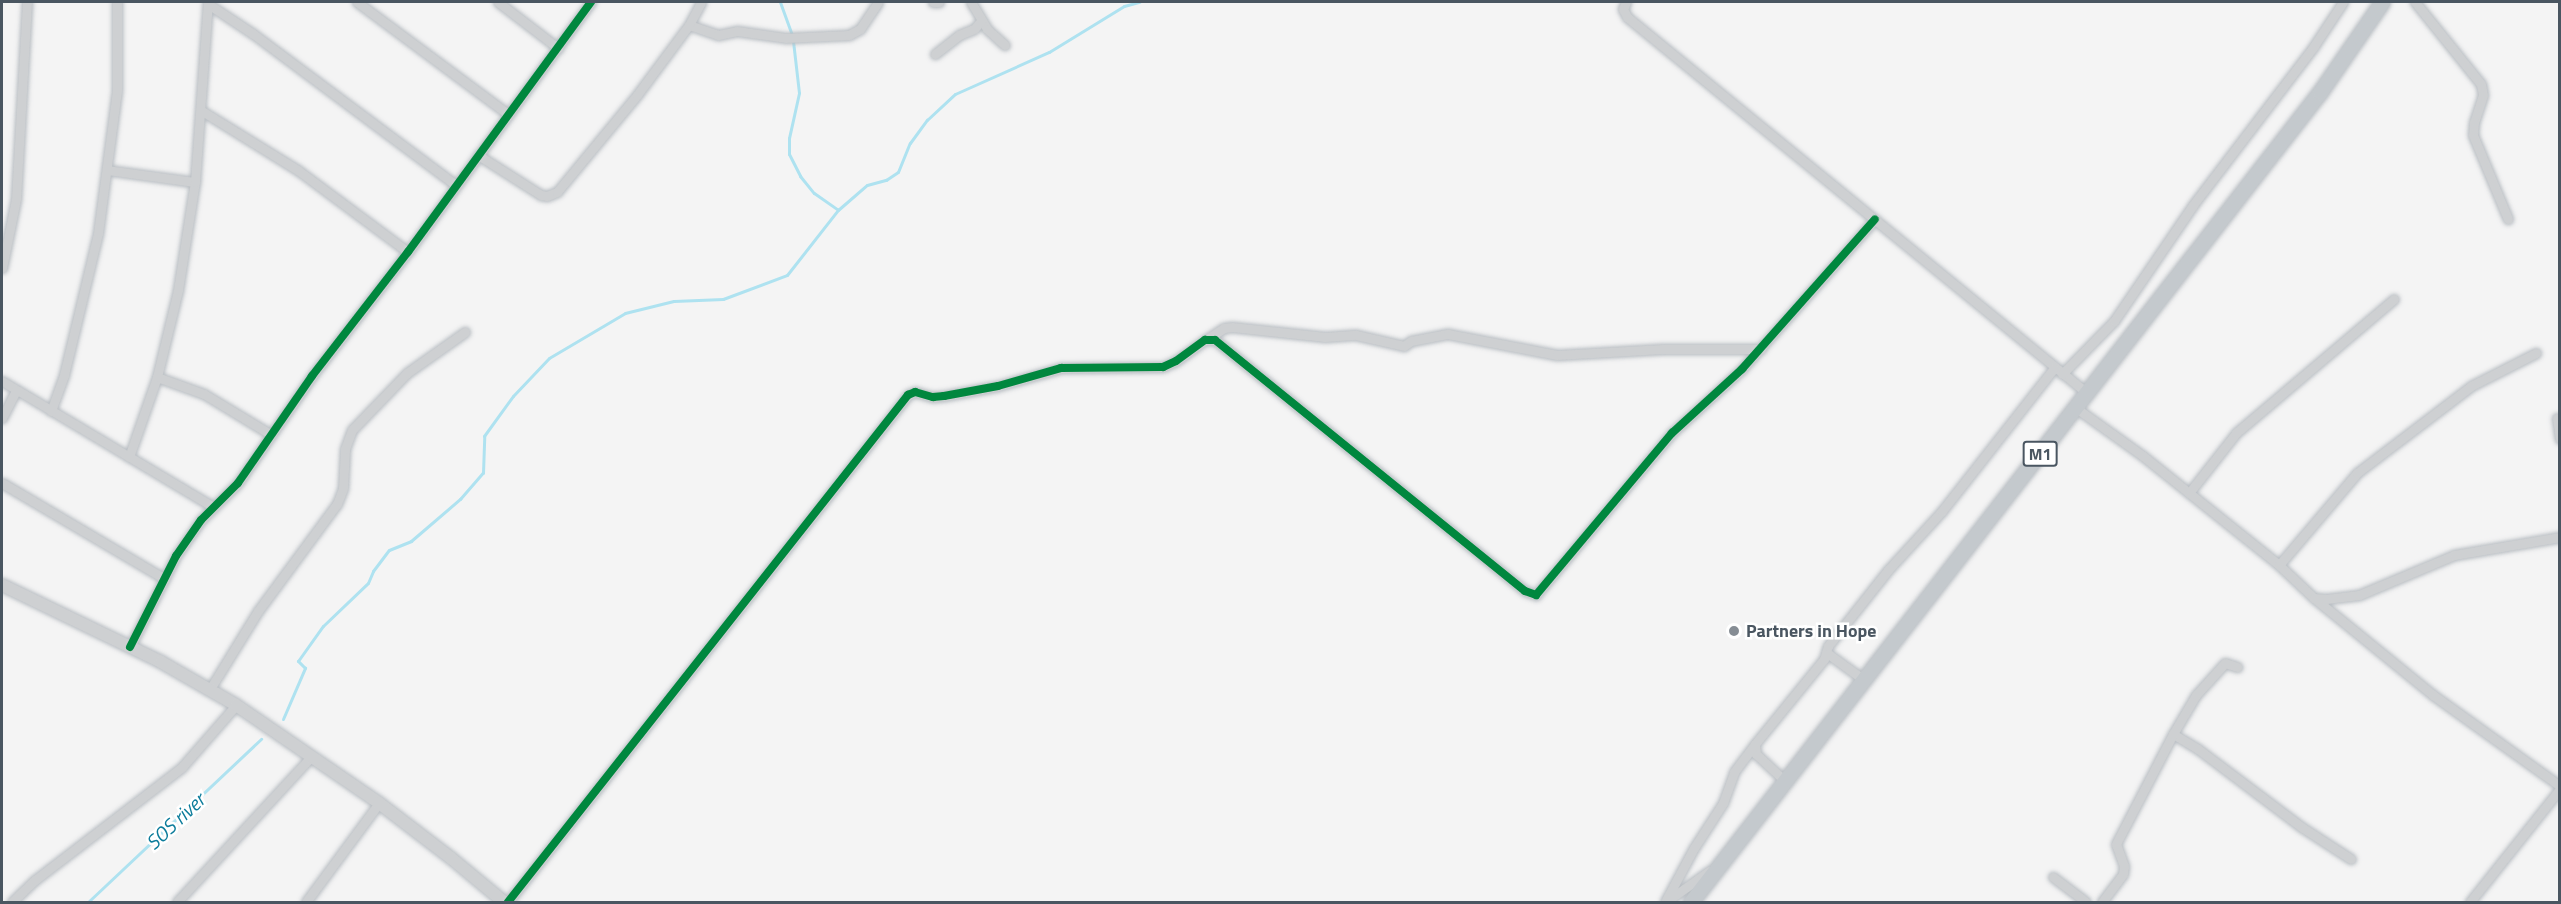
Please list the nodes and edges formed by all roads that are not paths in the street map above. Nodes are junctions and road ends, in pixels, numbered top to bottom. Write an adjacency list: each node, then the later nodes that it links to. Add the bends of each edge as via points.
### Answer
1 (27, 2): 31 (street, via 16,199)
2 (117, 2): 25 (street, via 117,90)
3 (357, 2): 23 (street)
4 (498, 2): 20 (street)
5 (591, 2): 20 (street)
6 (701, 2): 18 (street)
7 (878, 2): 18 (street, via 860,29 849,35 718,35)
8 (933, 2): 9 (street)
9 (939, 2)
10 (961, 2): 11 (street)
11 (971, 2): 17 (street)
12 (1626, 2): 28 (street, via 1623,9 1627,16)
13 (2343, 2): 37 (street, via 2193,205 2121,311)
14 (2382, 2): 41 (highway, M1, via 2320,92)
15 (2415, 2): 29 (street, via 2481,84 2483,95 2473,135)
16 (208, 3): 22 (street); 27 (street)
17 (981, 21): 19 (street); 21 (street)
18 (689, 26): 24 (street, via 637,95 552,195 541,195)
19 (1005, 45)
20 (558, 48): 23 (street)
21 (935, 54)
22 (202, 111): 26 (street); 30 (street, via 298,171)
23 (509, 115): 24 (street)
24 (478, 155): 27 (street)
25 (108, 170): 26 (street); 43 (street, via 93,255 64,375)
26 (195, 182): 38 (street, via 178,290)
27 (456, 185): 30 (street)
28 (1875, 219): 35 (street); 37 (street)
29 (2508, 219)
30 (408, 252): 46 (street)
31 (2, 268)
32 (2394, 299): 50 (street, via 2250,419 2220,450)
33 (465, 332): 61 (street, via 407,373 352,430 345,448 343,488 337,504 258,611)
34 (1205, 340): 35 (street, via 1232,327 1325,337 1356,335 1404,346 1448,334 1557,355); 35 (street, via 1215,340 1525,591 1536,595 1672,433); 76 (street, via 1163,367 1061,368 944,396 915,392 908,395)
35 (1761, 349)
36 (2536, 352): 53 (street, via 2471,386 2357,473)
37 (2058, 371): 41 (street); 58 (street, via 1888,570 1828,646)
38 (157, 377): 46 (street, via 204,394); 48 (street)
39 (2, 381): 40 (street)
40 (16, 390): 43 (street); 44 (street)
41 (2087, 393): 42 (highway, M1)
42 (2076, 408): 50 (street); 60 (highway, M1)
43 (51, 411): 48 (street)
44 (2, 418)
45 (2557, 418): 47 (street)
46 (270, 435): 51 (street, via 238,483)
47 (2559, 439)
48 (129, 457): 51 (street)
49 (2, 483): 54 (street)
50 (2189, 493): 53 (street)
51 (213, 507): 54 (street, via 176,556)
52 (2559, 537): 56 (street, via 2454,555 2359,595)
53 (2279, 565): 56 (street)
54 (165, 579): 57 (street)
55 (2, 585): 57 (street)
56 (2313, 598): 67 (street)
57 (130, 647): 61 (street)
58 (1827, 653): 60 (street); 64 (street)
59 (2237, 667): 63 (street, via 2225,663 2196,695)
60 (1864, 680): 66 (highway, M1)
61 (210, 689): 62 (street)
62 (236, 705): 65 (street); 73 (street, via 182,767 35,880)
63 (2173, 734): 70 (street); 79 (street, via 2116,844 2123,874)
64 (1755, 744): 66 (street, via 1756,754); 72 (street, via 1734,772 1723,803)
65 (310, 758): 68 (street); 74 (street)
66 (1785, 781): 69 (highway, M1)
67 (2559, 793): 80 (street)
68 (379, 803): 75 (street); 76 (street)
69 (1728, 855): 72 (street); 77 (highway, M1)
70 (2351, 859)
71 (2053, 877): 78 (street)
72 (1665, 902)
73 (12, 903)
74 (177, 903)
75 (306, 903)
76 (506, 903)
77 (1691, 903)
78 (2086, 903)
79 (2102, 903)
80 (2470, 903)

